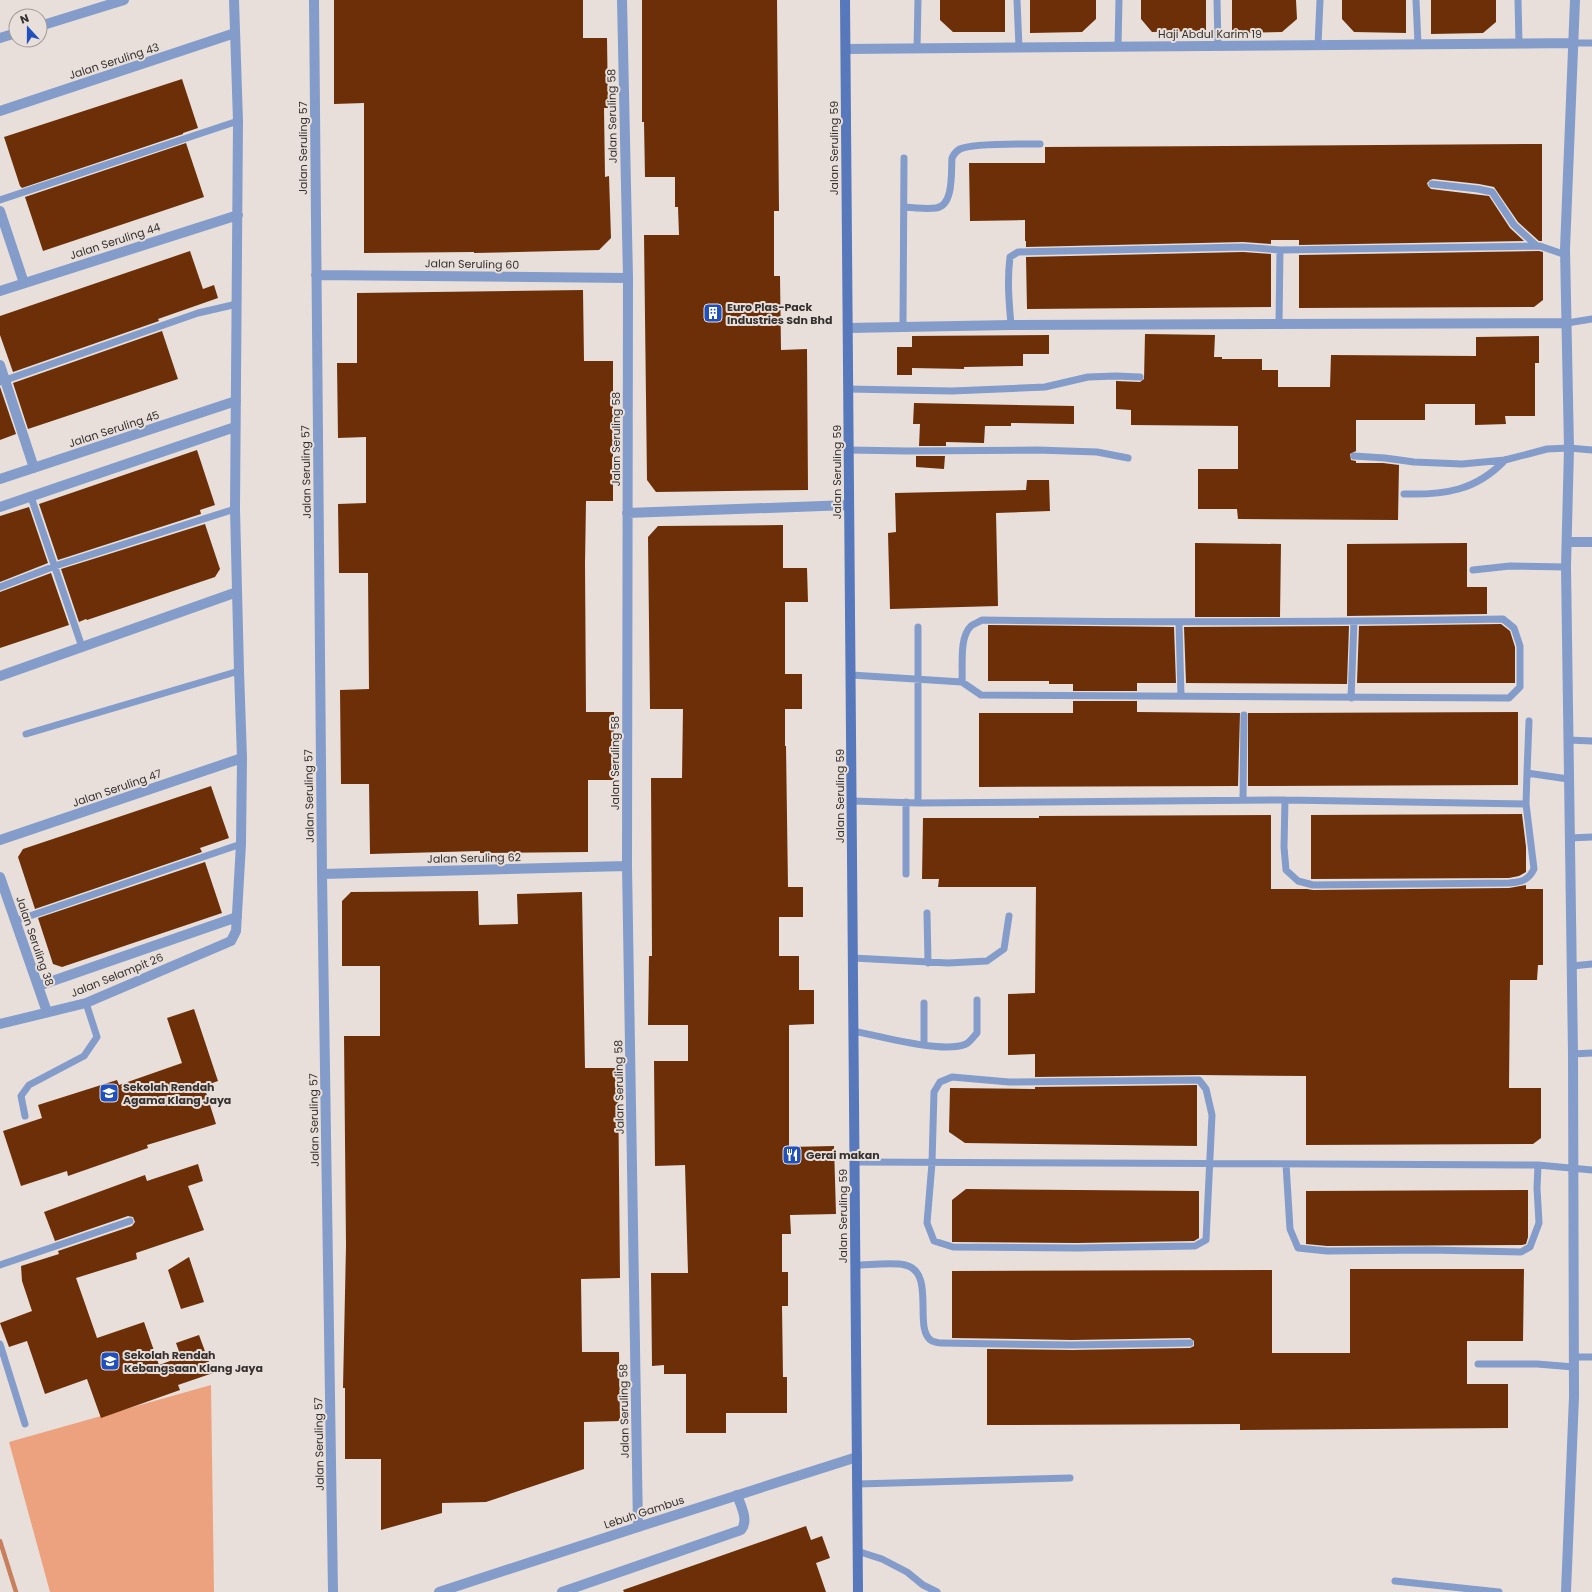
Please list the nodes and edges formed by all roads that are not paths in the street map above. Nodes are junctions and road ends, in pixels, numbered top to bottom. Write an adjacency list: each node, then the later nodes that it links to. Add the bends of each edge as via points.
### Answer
1 (124, 0): 14 (street)
2 (234, 0): 15 (street)
3 (314, 0): 38 (street, Jalan Seruling 57)
4 (622, 0): 39 (street, Jalan Seruling 58)
5 (845, 0): 25 (main road, Jalan Seruling 59)
6 (918, 0): 24 (lane)
7 (1017, 0): 23 (lane)
8 (1119, 0): 22 (lane)
9 (1217, 0): 20 (lane)
10 (1320, 0): 21 (lane)
11 (1416, 0): 19 (lane)
12 (1518, 0): 16 (lane)
13 (1575, 0): 17 (street)
14 (48, 24)
15 (235, 33): 26 (street, Jalan Seruling 43); 27 (street)
16 (1519, 43): 17 (street, Haji Abdul Karim 19); 19 (street, Haji Abdul Karim 19)
17 (1574, 43): 18 (lane); 37 (street)
18 (1592, 43)
19 (1418, 44): 21 (street, Haji Abdul Karim 19)
20 (1218, 45): 21 (street, Haji Abdul Karim 19); 22 (street, Haji Abdul Karim 19)
21 (1318, 45)
22 (1118, 46): 23 (street, Haji Abdul Karim 19)
23 (1019, 47): 24 (street, Haji Abdul Karim 19)
24 (917, 48): 25 (street, Haji Abdul Karim 19)
25 (846, 49): 48 (main road, Jalan Seruling 59)
26 (0, 111)
27 (238, 121): 31 (lane); 34 (street)
28 (1040, 144): 32 (lane, via 960,148 952,158 948,198 944,205 937,208)
29 (904, 158): 32 (lane)
30 (1432, 184): 35 (lane, via 1492,192 1514,225)
31 (0, 200)
32 (904, 207): 47 (lane)
33 (0, 211): 40 (street)
34 (238, 215): 40 (street, Jalan Seruling 44); 42 (street)
35 (1537, 246): 36 (lane); 37 (lane)
36 (1280, 250): 45 (lane); 46 (lane, via 1243,247 1018,252 1010,257 1008,271)
37 (1566, 255): 44 (street)
38 (316, 275): 39 (street, Jalan Seruling 60); 106 (street, Jalan Seruling 57)
39 (628, 278): 68 (street, Jalan Seruling 58)
40 (24, 283): 41 (street, Jalan Seruling 44)
41 (0, 291)
42 (237, 304): 51 (lane, via 198,313); 53 (street)
43 (1592, 319): 44 (lane)
44 (1567, 323): 45 (street); 55 (street)
45 (1279, 324): 46 (street)
46 (1011, 325): 47 (street)
47 (903, 327): 48 (street)
48 (848, 328): 52 (main road, Jalan Seruling 59)
49 (0, 365): 51 (street)
50 (1140, 377): 52 (lane, via 1088,376 1045,387 968,390)
51 (3, 381): 61 (street)
52 (848, 389): 56 (main road, Jalan Seruling 59)
53 (236, 401): 54 (street); 61 (street, Jalan Seruling 45)
54 (235, 427): 64 (street); 67 (street)
55 (1569, 448): 57 (lane); 60 (lane, via 1547,449); 69 (street)
56 (849, 450): 59 (lane, via 1037,450 1097,452); 65 (main road, Jalan Seruling 59)
57 (1592, 450)
58 (1354, 456): 60 (lane, via 1462,464)
59 (1128, 458)
60 (1505, 460): 63 (lane, via 1497,469 1460,489 1432,494)
61 (34, 468): 62 (street, Jalan Seruling 45)
62 (0, 479)
63 (1404, 494)
64 (31, 497): 66 (street); 71 (lane)
65 (849, 505): 68 (street); 81 (main road, Jalan Seruling 59)
66 (0, 507)
67 (235, 509): 71 (lane); 75 (street)
68 (628, 513): 105 (street, Jalan Seruling 58)
69 (1566, 542): 70 (street); 72 (street)
70 (1592, 542)
71 (55, 566): 74 (lane); 79 (lane)
72 (1566, 567): 73 (lane, via 1510,566); 90 (street)
73 (1473, 570)
74 (0, 587)
75 (237, 592): 79 (street); 80 (street)
76 (1180, 622): 77 (lane); 84 (lane, via 982,620 971,626 965,635); 85 (lane)
77 (1354, 622): 86 (lane); 86 (lane, via 1503,619 1514,628 1520,646 1520,687 1509,698)
78 (918, 627): 83 (lane)
79 (82, 647): 82 (street)
80 (239, 671): 89 (lane); 92 (street)
81 (851, 675): 83 (lane); 97 (main road, Jalan Seruling 59)
82 (0, 676)
83 (918, 679): 84 (lane); 99 (lane)
84 (962, 682): 85 (lane, via 981,695)
85 (1180, 696): 86 (lane)
86 (1351, 698)
87 (1244, 715): 95 (lane)
88 (1529, 721): 93 (lane)
89 (26, 734)
90 (1568, 740): 91 (lane); 94 (street)
91 (1592, 741)
92 (242, 758): 103 (street, Jalan Seruling 47); 104 (street)
93 (1527, 773): 94 (lane); 100 (lane)
94 (1568, 779): 102 (street)
95 (1243, 800): 96 (lane); 99 (lane)
96 (1284, 800): 100 (lane); 100 (lane, via 1286,870 1298,881 1313,885 1524,881 1534,869)
97 (852, 801): 98 (lane); 113 (main road, Jalan Seruling 59)
98 (906, 802): 99 (lane); 107 (lane)
99 (918, 803)
100 (1526, 804)
101 (1592, 836): 102 (lane)
102 (1569, 838): 116 (street)
103 (0, 840)
104 (241, 844): 111 (street); 112 (lane)
105 (627, 866): 106 (street, Jalan Seruling 62); 148 (street, Jalan Seruling 58)
106 (322, 874): 153 (street, Jalan Seruling 57)
107 (906, 874)
108 (0, 877): 112 (street, Jalan Seruling 38)
109 (927, 913): 114 (lane)
110 (1009, 916): 114 (lane, via 1004,949 987,961)
111 (237, 917): 117 (street, Jalan Selampit 26); 119 (street, Jalan Selampit 26, via 236,931 231,941)
112 (15, 921): 117 (street, Jalan Seruling 38)
113 (853, 958): 114 (lane); 123 (main road, Jalan Seruling 59)
114 (928, 963)
115 (1592, 964): 116 (lane)
116 (1572, 966): 126 (street)
117 (38, 986): 121 (street, Jalan Seruling 38)
118 (977, 1000): 124 (lane, via 977,1033 967,1044 949,1047)
119 (86, 1003): 121 (street, Jalan Selampit 26); 127 (lane, via 97,1037 84,1056 29,1085 21,1096)
120 (924, 1003): 124 (lane)
121 (47, 1012): 122 (street, Jalan Selampit 26)
122 (0, 1024)
123 (853, 1030): 124 (lane); 128 (main road, Jalan Seruling 59)
124 (924, 1045)
125 (1592, 1053): 126 (lane)
126 (1573, 1054): 133 (street)
127 (25, 1116)
128 (854, 1162): 129 (lane); 137 (main road, Jalan Seruling 59)
129 (932, 1163): 130 (lane); 130 (lane, via 927,1223 934,1241 953,1247 1069,1248 1195,1246 1206,1240); 130 (lane, via 934,1092 940,1082 952,1077 1009,1082 1199,1080 1206,1089 1212,1115)
130 (1209, 1164): 131 (lane)
131 (1286, 1164): 132 (lane); 132 (lane, via 1290,1228 1298,1248 1327,1251 1521,1252 1530,1248 1540,1223)
132 (1538, 1165): 133 (lane)
133 (1574, 1168): 134 (lane); 141 (street)
134 (1592, 1170)
135 (130, 1221): 136 (lane)
136 (0, 1265)
137 (855, 1266): 138 (lane, via 906,1265 914,1270 921,1277 925,1332 931,1341 941,1344); 144 (main road, Jalan Seruling 59)
138 (1190, 1343)
139 (0, 1344): 143 (lane)
140 (1592, 1357): 141 (lane)
141 (1574, 1362): 142 (lane); 158 (street)
142 (1478, 1364)
143 (25, 1424)
144 (857, 1457): 146 (main road, Jalan Seruling 59); 147 (street, Lebuh Gambus)
145 (1070, 1478): 146 (lane)
146 (858, 1484): 149 (main road, Jalan Seruling 59)
147 (737, 1495): 148 (street, Lebuh Gambus); 151 (street, via 745,1520 745,1526 741,1530)
148 (638, 1526): 152 (street, Lebuh Gambus)
149 (857, 1551): 155 (main road, Jalan Seruling 59); 156 (lane, via 882,1559)
150 (1395, 1581): 157 (lane)
151 (585, 1588): 154 (street)
152 (443, 1591)
153 (333, 1592)
154 (562, 1592)
155 (858, 1592)
156 (937, 1592)
157 (1499, 1592)
158 (1566, 1592)

